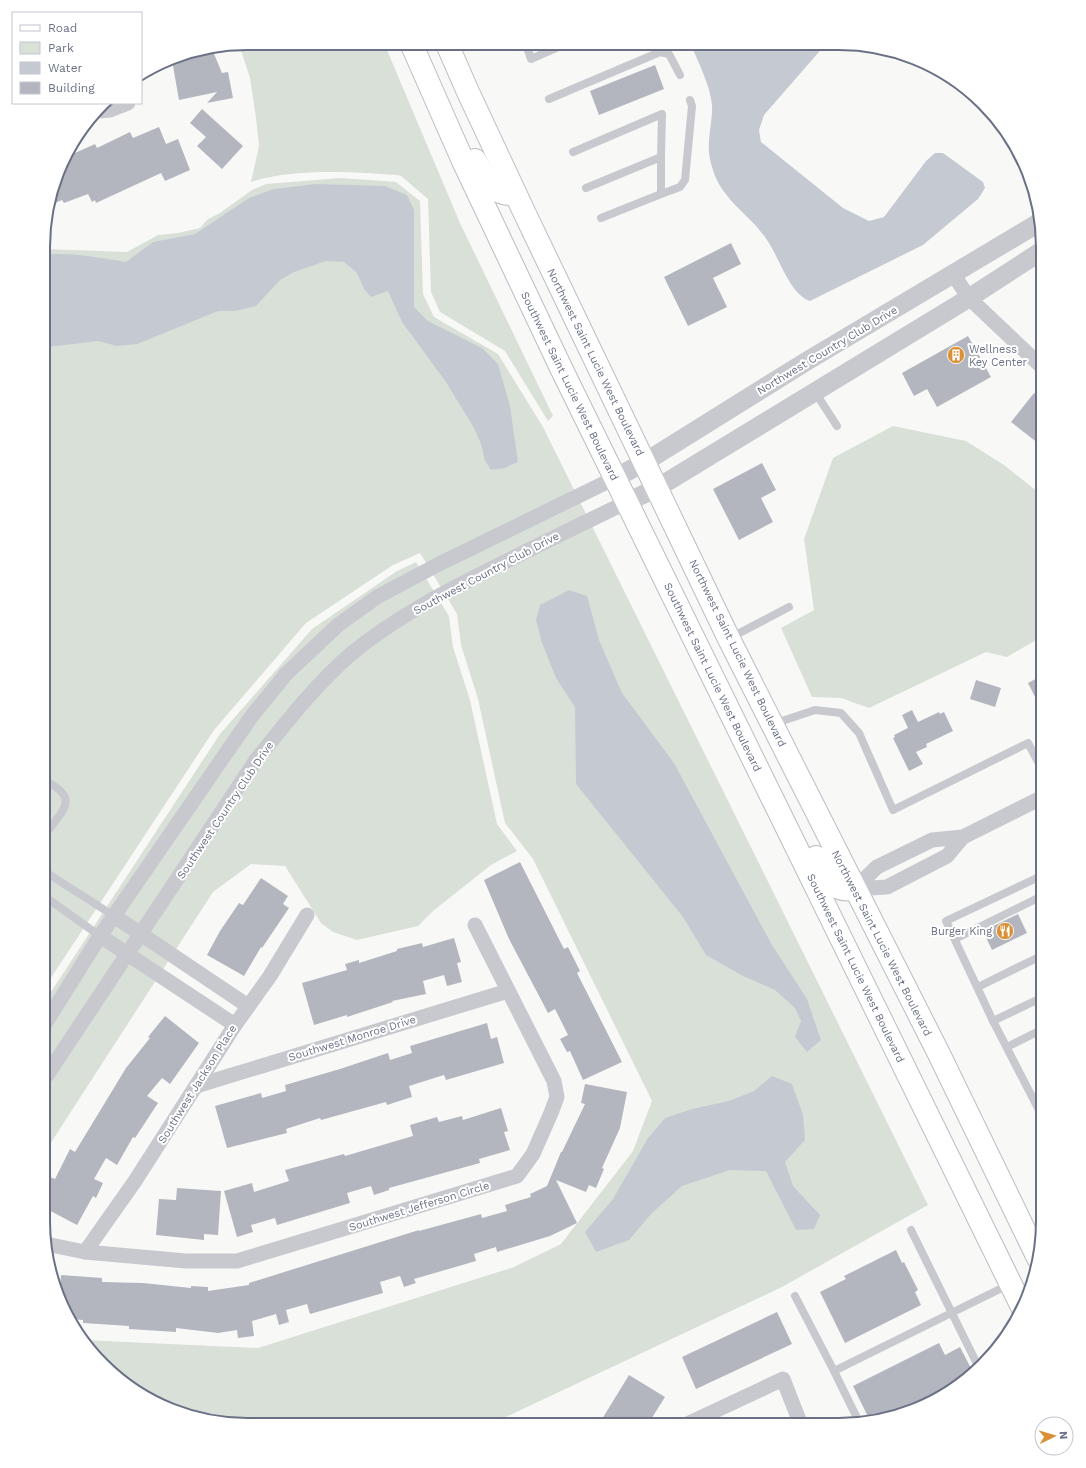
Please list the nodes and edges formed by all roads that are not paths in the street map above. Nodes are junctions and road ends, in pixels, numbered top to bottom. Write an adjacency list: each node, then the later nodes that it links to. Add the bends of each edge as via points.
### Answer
1 (414, 50): 25 (main road, Southwest Saint Lucie West Boulevard, via 463,161)
2 (420, 50): 14 (main road, via 428,60 472,156 486,180 500,191 507,194)
3 (450, 50): 14 (main road, Northwest Saint Lucie West Boulevard)
4 (528, 50): 5 (lane, via 531,59)
5 (551, 50)
6 (680, 75): 7 (lane, via 669,54 660,52)
7 (549, 99)
8 (690, 100): 15 (lane, via 692,106 685,180 680,187)
9 (125, 104): 10 (street)
10 (106, 110)
11 (573, 152): 12 (lane, via 662,114)
12 (661, 156): 13 (lane); 15 (lane)
13 (586, 188)
14 (515, 193): 24 (main road, Northwest Saint Lucie West Boulevard)
15 (661, 194): 16 (lane)
16 (601, 218)
17 (1035, 225): 19 (street, Northwest Country Club Drive)
18 (1036, 255): 20 (street)
19 (953, 274): 20 (street); 24 (street, Northwest Country Club Drive)
20 (969, 298): 21 (street); 22 (street)
21 (1036, 361)
22 (815, 391): 23 (lane); 26 (street)
23 (837, 426)
24 (645, 462): 25 (street, Northwest Country Club Drive); 26 (main road, Northwest Saint Lucie West Boulevard)
25 (615, 478): 27 (main road, Southwest Saint Lucie West Boulevard); 43 (street, via 439,564 377,597 338,625 286,674 251,717)
26 (657, 488): 27 (street); 29 (main road, Northwest Saint Lucie West Boulevard)
27 (627, 502): 32 (main road, Southwest Saint Lucie West Boulevard); 45 (street, Southwest Country Club Drive, via 447,591 395,622 351,654 311,693 256,760)
28 (789, 607): 29 (lane)
29 (729, 639): 30 (main road, Northwest Saint Lucie West Boulevard)
30 (773, 724): 31 (lane, via 815,710 841,713 859,733 893,810 1028,743); 39 (main road, Northwest Saint Lucie West Boulevard)
31 (1036, 758)
32 (764, 780): 39 (main road, via 792,812 826,878 837,888); 66 (main road, Southwest Saint Lucie West Boulevard)
33 (50, 783): 35 (lane, via 66,795 66,801)
34 (1036, 800): 36 (street)
35 (50, 828)
36 (963, 837): 39 (street, via 932,840 877,867); 39 (street, via 947,856 887,887)
37 (50, 875): 43 (lane)
38 (1036, 878): 47 (lane, via 946,921)
39 (854, 888): 63 (main road, Northwest Saint Lucie West Boulevard)
40 (1036, 899): 47 (lane)
41 (50, 900): 46 (lane)
42 (307, 915): 53 (street, Southwest Jackson Place, via 270,976)
43 (114, 916): 45 (street); 46 (street)
44 (475, 925): 51 (street, Southwest Jefferson Circle)
45 (142, 934): 48 (street, Southwest Country Club Drive); 53 (street)
46 (100, 936): 48 (street); 54 (street)
47 (954, 939): 50 (lane)
48 (128, 954): 56 (street); 59 (street, Southwest Country Club Drive)
49 (1036, 958): 50 (lane)
50 (978, 987): 55 (lane)
51 (508, 991): 60 (street, Southwest Monroe Drive); 65 (street, Southwest Jefferson Circle, via 554,1081 557,1097 533,1154 517,1176 237,1262 186,1261)
52 (1036, 1000): 55 (lane)
53 (248, 1006): 56 (street, Southwest Jackson Place)
54 (50, 1016)
55 (993, 1021): 58 (lane)
56 (235, 1025): 60 (street, Southwest Jackson Place)
57 (1036, 1032): 58 (lane)
58 (1006, 1047): 61 (lane)
59 (50, 1071)
60 (196, 1086): 65 (street, Southwest Jackson Place, via 135,1181)
61 (1036, 1105)
62 (911, 1230): 69 (lane)
63 (1034, 1236)
64 (52, 1245): 65 (street, Southwest Jefferson Circle)
65 (85, 1252)
66 (1011, 1284): 68 (main road, Southwest Saint Lucie West Boulevard); 69 (lane)
67 (795, 1296): 71 (lane)
68 (1019, 1300)
69 (952, 1312): 70 (lane); 71 (lane)
70 (976, 1362)
71 (834, 1371): 72 (lane)
72 (857, 1417)
73 (700, 1418): 74 (street, via 783,1379)
74 (798, 1418)

